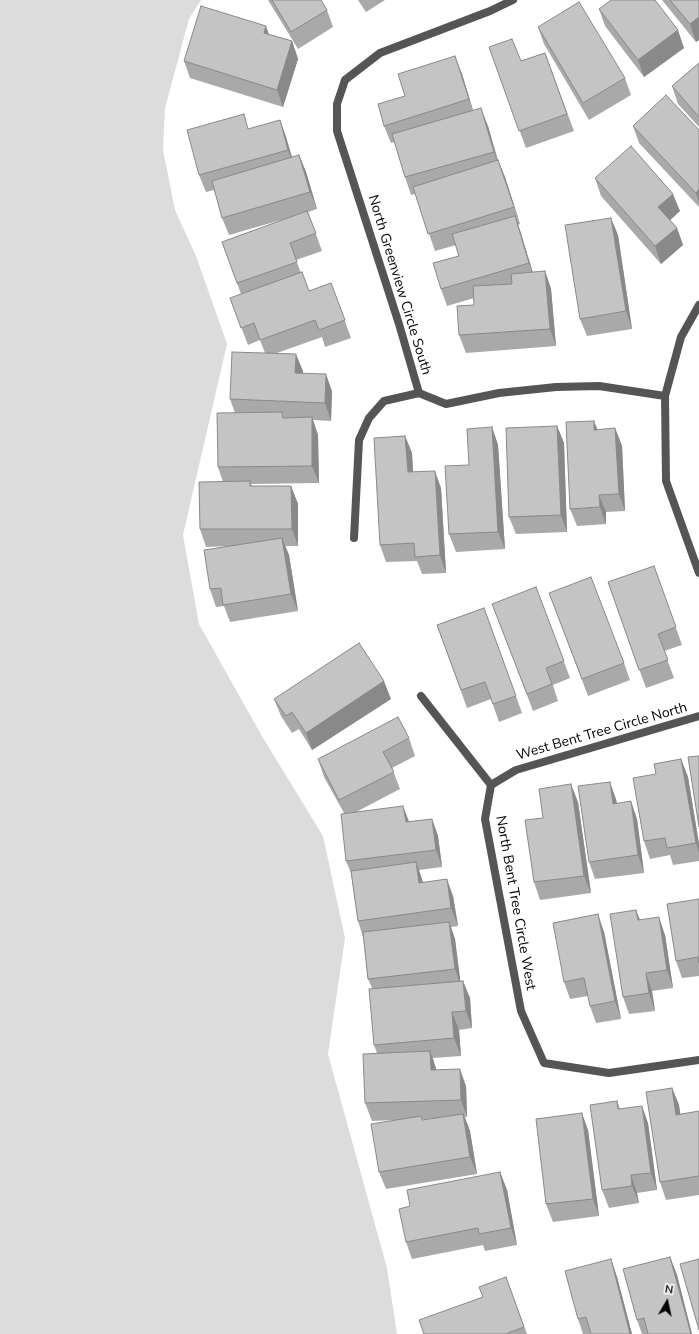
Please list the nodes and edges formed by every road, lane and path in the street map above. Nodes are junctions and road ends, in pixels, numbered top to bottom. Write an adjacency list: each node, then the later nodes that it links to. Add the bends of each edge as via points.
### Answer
1 (513, 0): 3 (street, North Greenview Circle South, via 490,12 380,53 345,80 336,104 337,131)
2 (699, 305): 4 (street, via 681,337)
3 (419, 393): 4 (street, via 446,404 499,393 556,387 599,386); 5 (street, North Greenview Circle South, via 384,401 369,418 360,440)
4 (665, 396): 6 (street, via 666,481)
5 (354, 538)
6 (699, 573)
7 (421, 696): 9 (street)
8 (699, 716): 9 (street, West Bent Tree Circle North, via 516,770)
9 (491, 785): 10 (street, North Bent Tree Circle West, via 485,819 521,1011 544,1063 609,1073)
10 (699, 1060)

